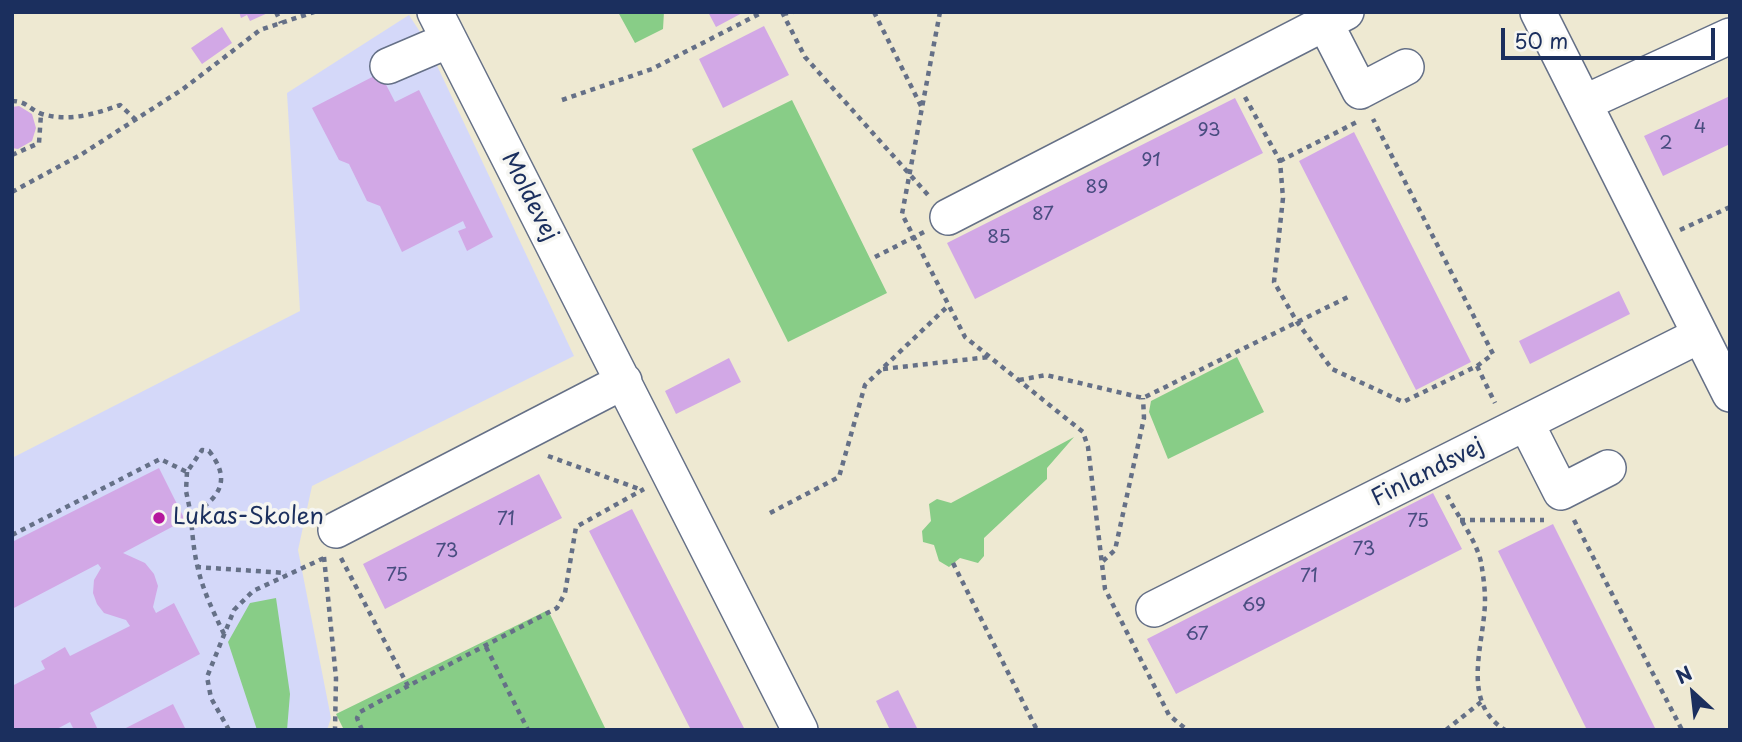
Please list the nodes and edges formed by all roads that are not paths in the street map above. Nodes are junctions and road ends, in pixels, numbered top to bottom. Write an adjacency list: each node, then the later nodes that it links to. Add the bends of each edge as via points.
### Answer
1 (1538, 12): 7 (street)
2 (1335, 18): 6 (street, via 1360,91); 8 (street)
3 (1730, 36): 7 (street)
4 (448, 38): 5 (street); 10 (street, Moldevej)
5 (388, 66)
6 (1406, 67)
7 (1584, 103): 9 (street)
8 (948, 217)
9 (1700, 335): 11 (street); 12 (street, Finlandsvej)
10 (624, 381): 14 (street); 16 (street, Moldevej, via 657,482)
11 (1730, 394)
12 (1526, 423): 13 (street, via 1561,492); 15 (street, Finlandsvej)
13 (1608, 468)
14 (333, 546)
15 (1154, 609)
16 (800, 730)

